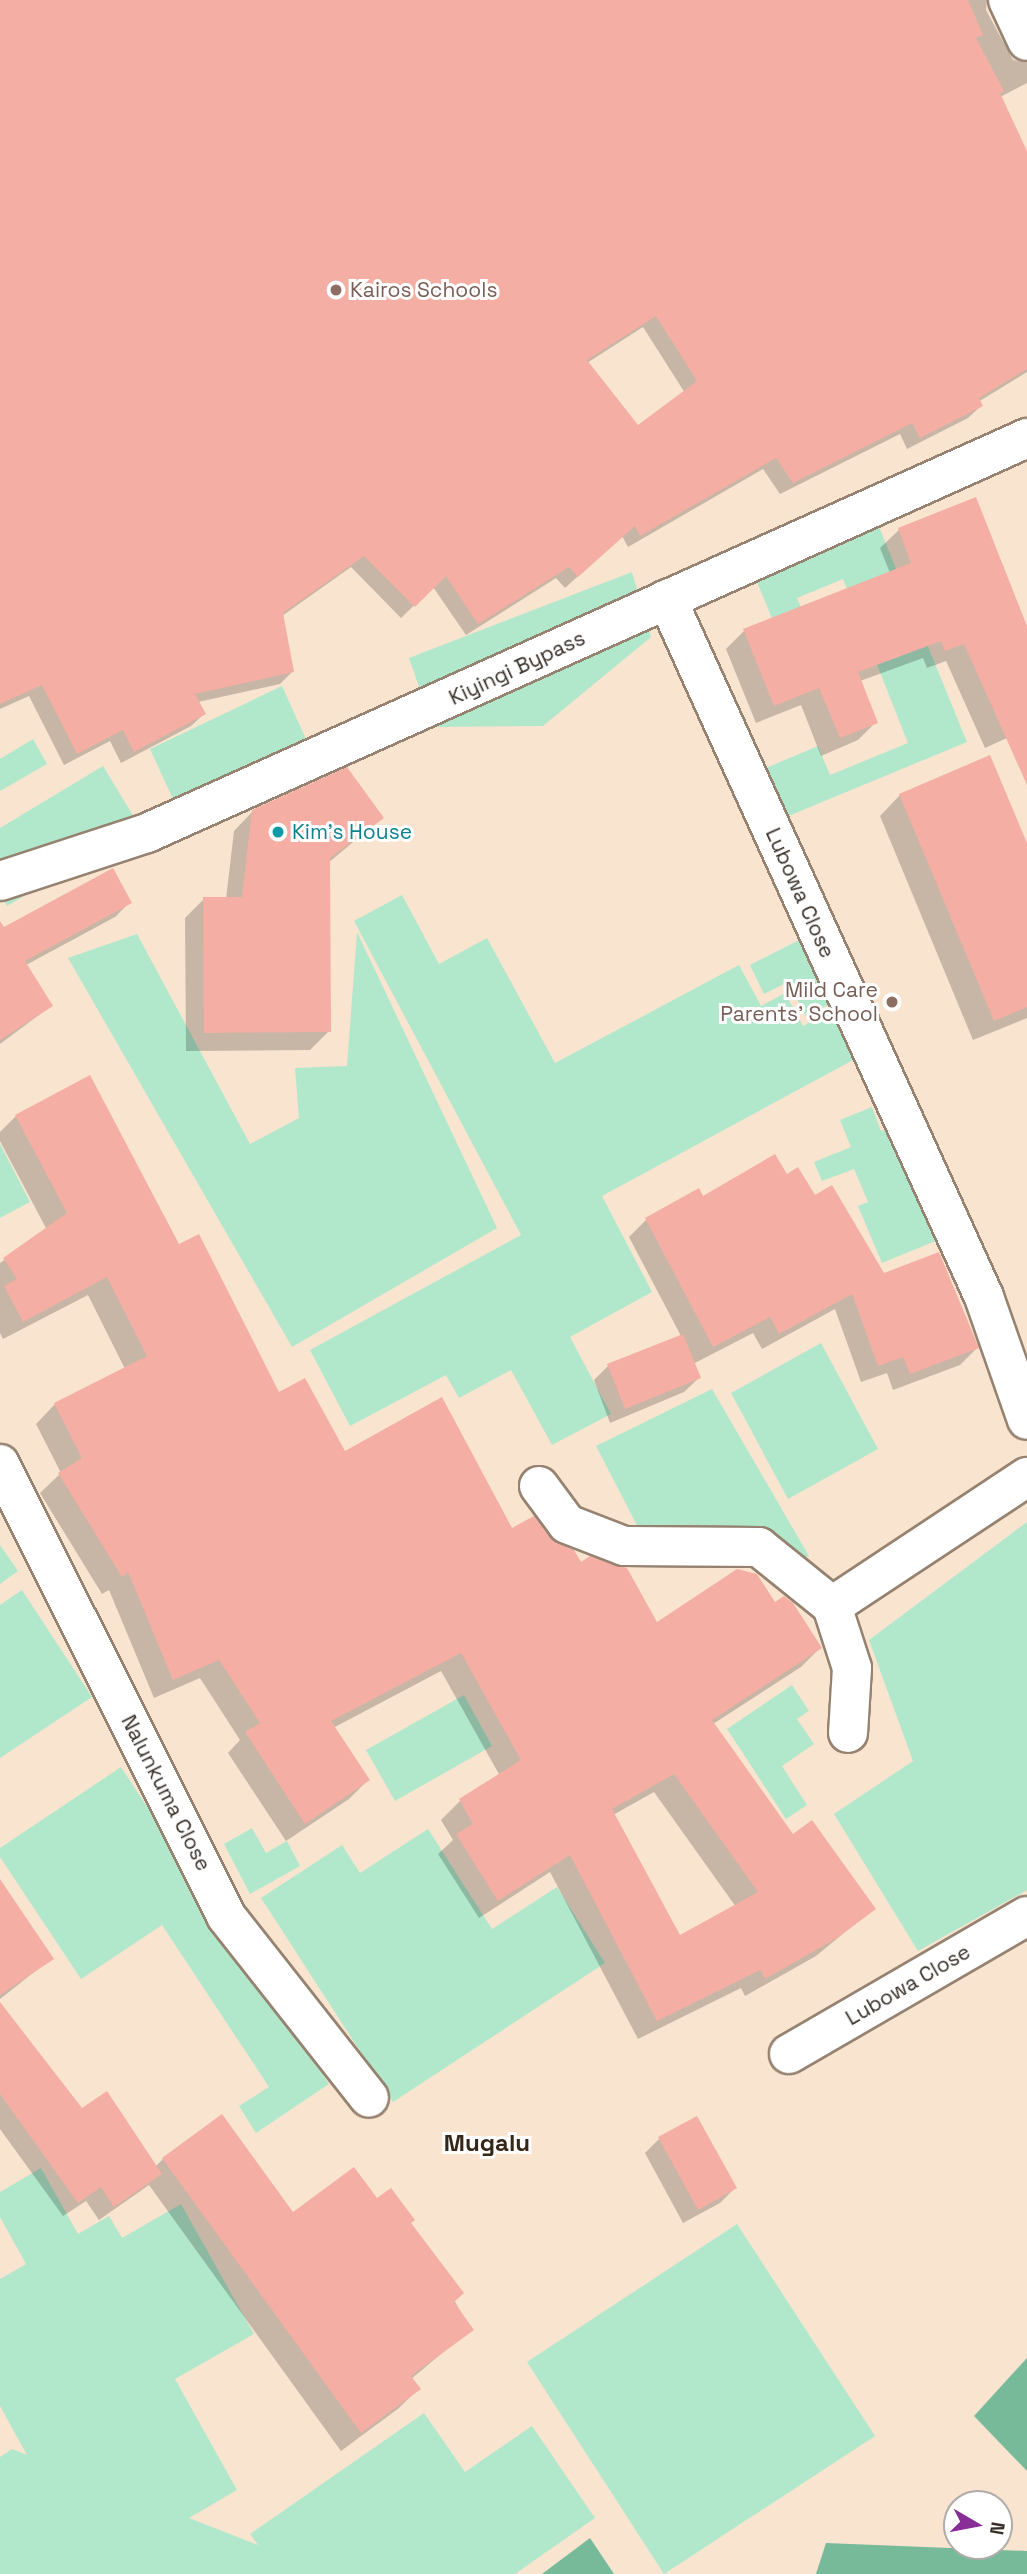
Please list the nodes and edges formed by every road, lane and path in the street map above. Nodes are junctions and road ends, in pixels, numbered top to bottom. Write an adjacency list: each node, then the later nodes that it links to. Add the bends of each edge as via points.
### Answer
1 (1008, 0): 2 (street)
2 (1027, 41)
3 (1027, 438): 4 (street, Kiyingi Bypass)
4 (667, 599): 5 (street, Kiyingi Bypass, via 147,833); 6 (street, Lubowa Close, via 984,1297)
5 (0, 881)
6 (1027, 1420)
7 (0, 1464): 14 (street, Nalunkuma Close, via 226,1916)
8 (1027, 1477): 10 (street)
9 (539, 1486): 10 (street, via 567,1524 624,1546 759,1548)
10 (832, 1606): 11 (street, via 852,1668)
11 (848, 1733)
12 (1027, 1916): 13 (street, Lubowa Close)
13 (789, 2054)
14 (369, 2098)

